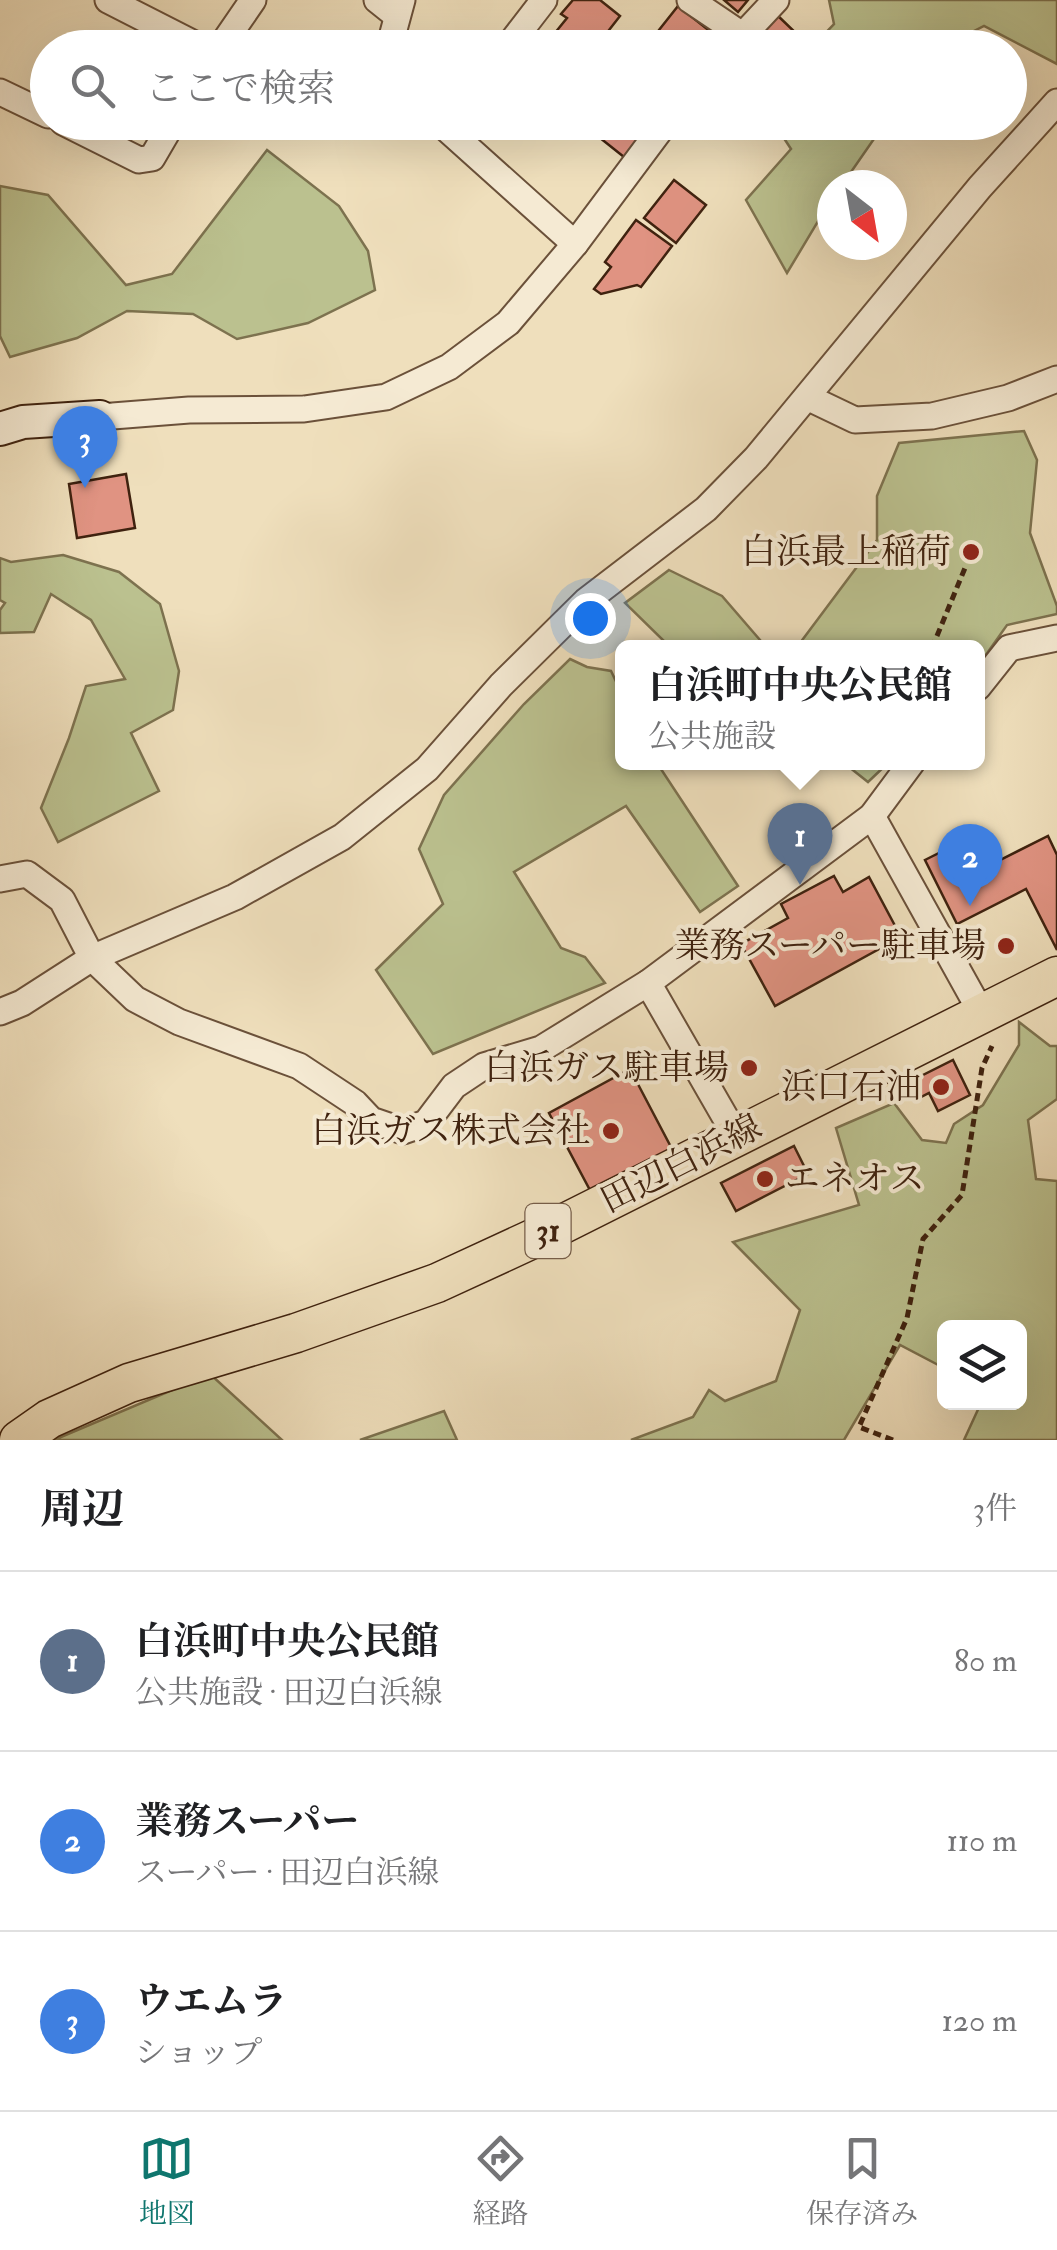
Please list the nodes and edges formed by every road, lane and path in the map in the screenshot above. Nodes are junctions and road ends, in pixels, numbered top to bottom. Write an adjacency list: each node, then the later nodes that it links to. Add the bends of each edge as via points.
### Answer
1 (108, 0): 7 (street)
2 (253, 0): 8 (street)
3 (544, 0): 10 (street)
4 (690, 0): 11 (street)
5 (776, 0): 12 (street)
6 (392, 5): 9 (street)
7 (167, 30)
8 (232, 30)
9 (390, 30)
10 (521, 30)
11 (724, 30)
12 (747, 30)
13 (0, 92): 15 (street)
14 (1057, 102): 16 (street)
15 (30, 106)
16 (1027, 135)
17 (99, 140): 18 (street, via 139,160 152,158)
18 (162, 140)
19 (461, 140): 22 (street)
20 (653, 140): 22 (street)
21 (1023, 140): 24 (street)
22 (575, 244): 25 (street, via 508,324 449,367 386,396 304,409)
23 (1057, 380): 24 (street, via 932,416 855,420)
24 (808, 398): 34 (street, via 706,509 586,601 500,684 427,769 342,836 236,897)
25 (100, 417): 26 (street)
26 (0, 429)
27 (966, 568): 29 (path)
28 (1057, 638): 30 (street, via 1009,648)
29 (935, 640)
30 (985, 678)
31 (906, 770): 32 (street)
32 (872, 816): 36 (street); 38 (street)
33 (0, 879): 34 (street, via 27,874 62,900)
34 (92, 958): 36 (street, via 136,999 299,1066 371,1120 403,1131 426,1123 454,1086 484,1066 540,1049); 37 (street)
35 (1057, 976): 38 (main road, 田辺白浜線 / 31)
36 (648, 983): 39 (street)
37 (0, 1012)
38 (988, 1026): 39 (main road, 田辺白浜線 / 31); 41 (path, via 962,1194 923,1239 907,1318 859,1426)
39 (736, 1136): 40 (main road, 田辺白浜線 / 31, via 437,1283 129,1383 49,1419)
40 (20, 1440)
41 (892, 1440)

